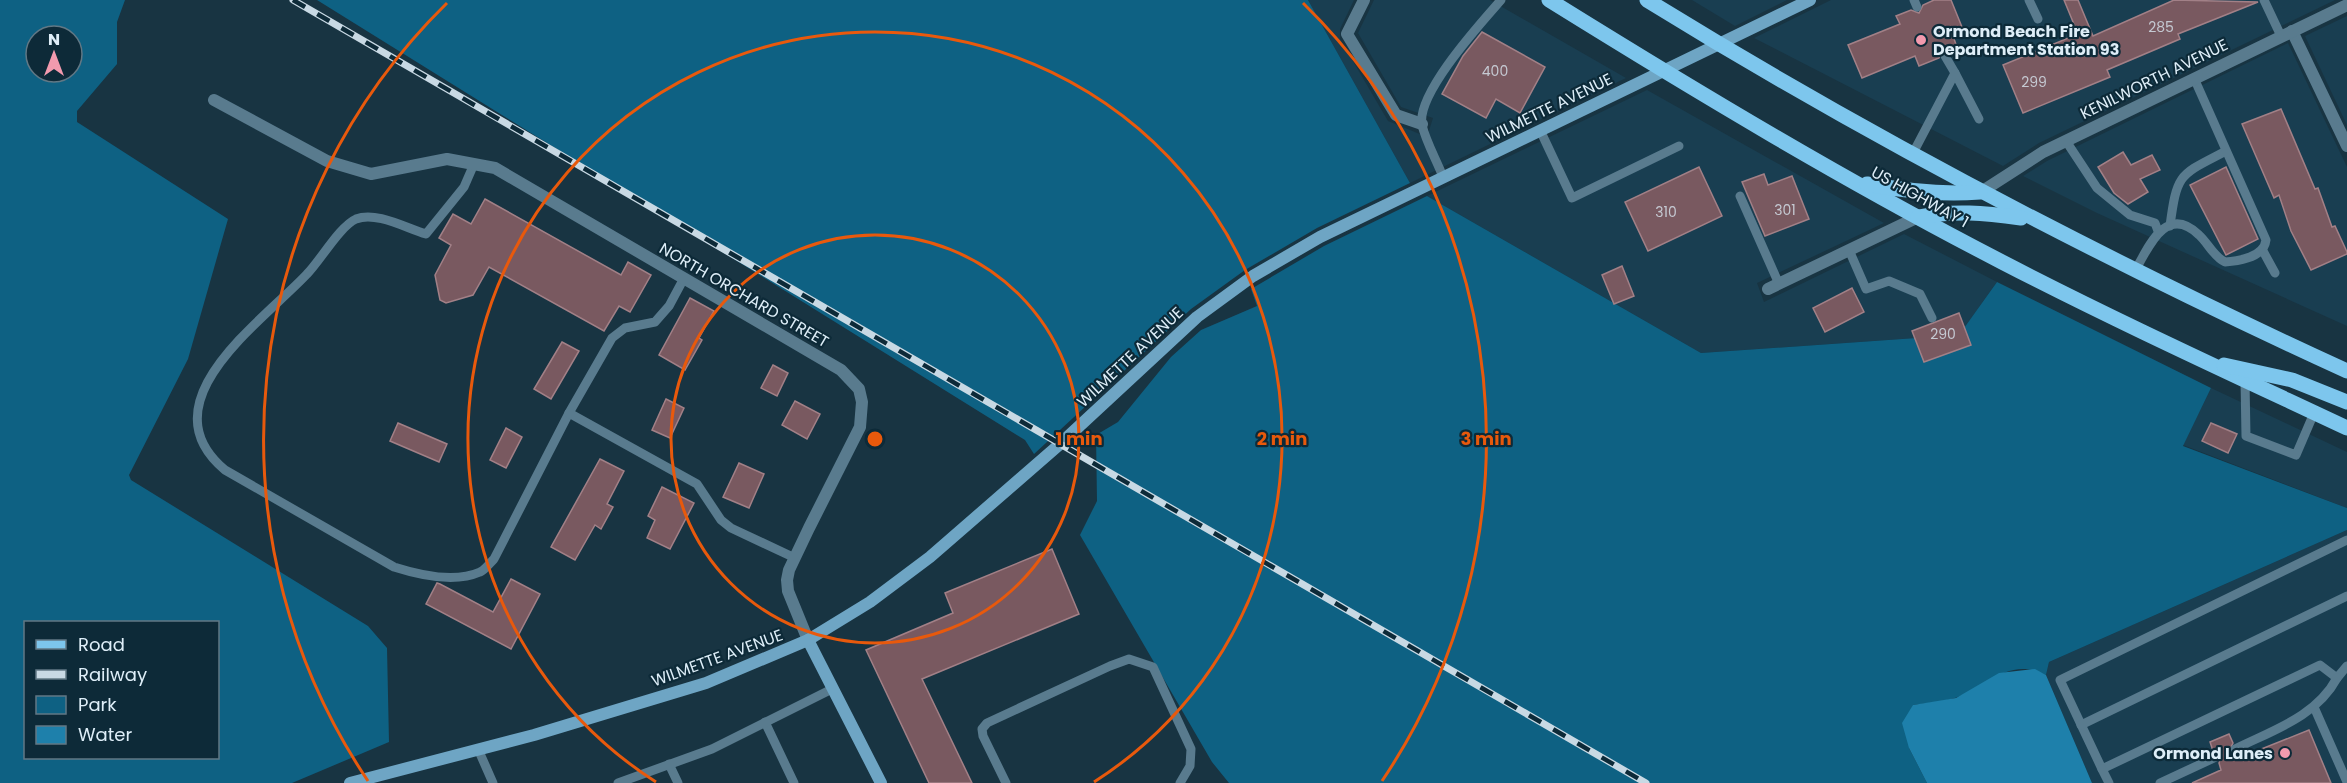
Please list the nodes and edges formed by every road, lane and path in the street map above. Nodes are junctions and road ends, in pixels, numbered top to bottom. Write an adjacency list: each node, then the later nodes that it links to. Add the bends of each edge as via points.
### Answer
1 (1364, 0): 18 (street, via 1347,34 1396,116)
2 (1501, 0): 18 (lane, via 1437,82 1422,109)
3 (1549, 0): 13 (main road, US HIGHWAY 1)
4 (1647, 0): 11 (main road, US HIGHWAY 1)
5 (1810, 0): 11 (street, WILMETTE AVENUE)
6 (2029, 0): 9 (lane)
7 (2264, 0): 10 (lane)
8 (2347, 5): 10 (street, KENILWORTH AVENUE)
9 (2038, 19)
10 (2287, 33): 15 (street, KENILWORTH AVENUE); 22 (street)
11 (1719, 44): 13 (street, WILMETTE AVENUE); 24 (main road, US HIGHWAY 1)
12 (1945, 56): 14 (lane)
13 (1664, 71): 19 (street, WILMETTE AVENUE); 27 (main road, US HIGHWAY 1)
14 (1955, 73): 17 (lane); 24 (lane)
15 (2194, 78): 20 (street, KENILWORTH AVENUE); 23 (lane)
16 (214, 100): 25 (street, NORTH ORCHARD STREET, via 346,168 371,174 447,159)
17 (1979, 119)
18 (1422, 124): 26 (lane)
19 (1540, 130): 21 (lane, via 1572,198); 26 (street, WILMETTE AVENUE)
20 (2066, 141): 28 (street, KENILWORTH AVENUE); 33 (lane, via 2097,188 2130,215 2155,224)
21 (1679, 146)
22 (2347, 146)
23 (2226, 151): 32 (lane, via 2183,176 2174,197); 35 (lane, via 2266,240)
24 (1912, 155): 28 (main road, US HIGHWAY 1)
25 (474, 164): 38 (street, NORTH ORCHARD STREET, via 495,168); 45 (lane, via 464,187 426,234 370,216 354,220 212,374 197,406 197,428 203,446 225,470 394,567 415,574 460,576 481,572 494,559)
26 (1443, 177): 51 (street, WILMETTE AVENUE, via 1320,237 1253,276 1197,317 930,557 870,603)
27 (1855, 182): 28 (main road, via 1916,193); 30 (main road, US HIGHWAY 1)
28 (1981, 192): 31 (main road, US HIGHWAY 1)
29 (1740, 196): 39 (lane)
30 (1918, 217): 31 (main road, via 1974,211); 34 (street); 41 (main road, US HIGHWAY 1)
31 (2036, 220): 36 (main road, US HIGHWAY 1)
32 (2170, 226): 33 (lane); 35 (lane, via 2185,226 2196,232 2225,262)
33 (2158, 231): 36 (lane)
34 (1849, 250): 39 (street); 40 (lane, via 1866,289 1889,281 1920,294)
35 (2263, 251): 37 (lane)
36 (2135, 271): 42 (main road, US HIGHWAY 1)
37 (2275, 273)
38 (684, 278): 45 (lane, via 655,322 625,328 612,338); 49 (street, NORTH ORCHARD STREET, via 841,370 859,389 860,427)
39 (1774, 286)
40 (1932, 318)
41 (2198, 359): 43 (main road, US HIGHWAY 1); 44 (main road, via 2292,380)
42 (2347, 371)
43 (2245, 381): 46 (main road, US HIGHWAY 1); 46 (lane, via 2246,436 2296,455)
44 (2347, 402)
45 (569, 413): 49 (lane, via 698,484 721,520 731,528)
46 (2314, 413): 47 (main road, US HIGHWAY 1)
47 (2347, 428)
48 (2347, 540): 57 (lane, via 2060,680)
49 (795, 558): 51 (street, NORTH ORCHARD STREET, via 789,570 788,591)
50 (2347, 596): 57 (lane)
51 (808, 640): 54 (street, NORTH ORCHARD STREET); 58 (street, WILMETTE AVENUE, via 706,683)
52 (2347, 666): 53 (lane)
53 (2337, 678): 55 (lane, via 2328,694); 62 (lane, via 2320,665)
54 (832, 688): 56 (lane); 69 (street, NORTH ORCHARD STREET)
55 (2314, 706): 59 (lane, via 2307,714); 63 (lane)
56 (765, 722): 61 (lane, via 712,749); 68 (lane)
57 (2081, 725): 62 (lane)
58 (478, 749): 64 (street, WILMETTE AVENUE); 65 (lane)
59 (2235, 749)
60 (2216, 757): 73 (lane)
61 (669, 764): 66 (lane); 67 (lane)
62 (2102, 769): 72 (lane)
63 (2347, 782)
64 (350, 783)
65 (493, 783)
66 (618, 783)
67 (678, 783)
68 (794, 783)
69 (880, 783)
70 (1006, 783): 71 (lane, via 982,736 987,723 1129,659 1153,666 1191,749 1190,766)
71 (1179, 783)
72 (2109, 783)
73 (2160, 783)

